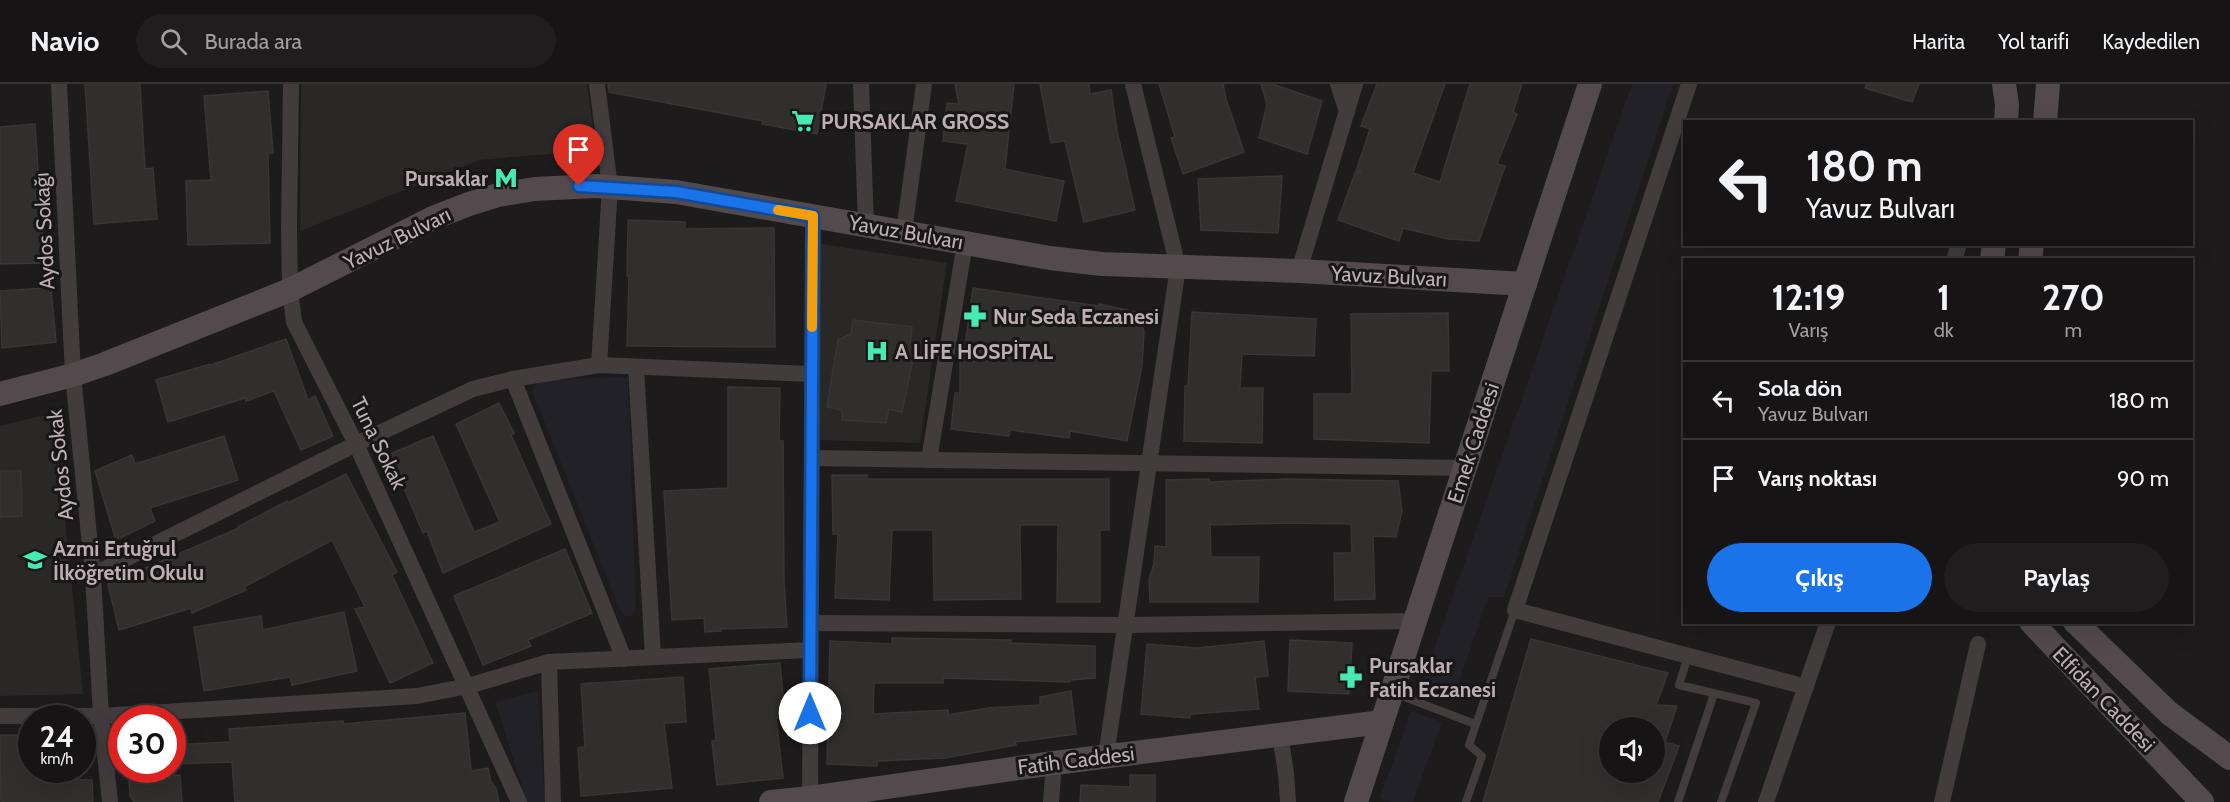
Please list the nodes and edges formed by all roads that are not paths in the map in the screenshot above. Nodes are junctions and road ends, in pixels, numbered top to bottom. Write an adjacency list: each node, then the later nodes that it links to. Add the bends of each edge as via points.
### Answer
1 (59, 84): 26 (street, Aydos Sokağı)
2 (291, 84): 22 (street, Tuna Sokak)
3 (597, 84): 14 (street)
4 (861, 84): 16 (street)
5 (924, 84): 17 (street)
6 (1133, 84): 19 (street)
7 (1338, 84): 12 (street)
8 (1355, 84): 12 (street)
9 (1590, 84): 21 (street, Emek Caddesi)
10 (1689, 84): 35 (street)
11 (2049, 84): 13 (street)
12 (1347, 112): 20 (street)
13 (2045, 120)
14 (610, 187): 15 (street, Yavuz Bulvarı, via 676,192); 22 (street, Yavuz Bulvarı, via 535,189 470,204 433,218); 23 (street)
15 (813, 216): 16 (street, Yavuz Bulvarı); 25 (street)
16 (866, 225): 17 (street, Yavuz Bulvarı)
17 (904, 232): 18 (street, Yavuz Bulvarı)
18 (965, 243): 19 (street, Yavuz Bulvarı, via 1102,264); 31 (street)
19 (1178, 267): 20 (street, Yavuz Bulvarı); 32 (street)
20 (1299, 271): 21 (street, Yavuz Bulvarı)
21 (1525, 284): 33 (street, Emek Caddesi)
22 (291, 290): 26 (street, Yavuz Bulvarı); 29 (street, Tuna Sokak, via 294,322)
23 (599, 365): 24 (street); 27 (street)
24 (636, 366): 25 (street); 45 (street)
25 (812, 374): 30 (street)
26 (73, 375): 28 (street, Yavuz Bulvarı); 34 (street, Aydos Sokak)
27 (513, 379): 29 (street, via 473,389); 46 (street)
28 (1, 394)
29 (356, 444): 34 (street); 48 (street, Tuna Sokak)
30 (812, 458): 31 (street); 37 (street)
31 (929, 460): 32 (street)
32 (1149, 463): 33 (street); 38 (street)
33 (1464, 468): 36 (street, Emek Caddesi)
34 (93, 575): 53 (street, Aydos Sokak)
35 (1515, 610): 44 (street); 55 (lane)
36 (1415, 621): 38 (street); 50 (street, Emek Caddesi)
37 (811, 623): 38 (street); 43 (street)
38 (1125, 624): 58 (street)
39 (1827, 624): 49 (street)
40 (2033, 624): 60 (street, Elfidan Caddesi)
41 (2077, 624): 57 (street, via 2169,713)
42 (1978, 644): 73 (street)
43 (810, 650): 45 (street); 61 (street)
44 (1688, 656): 49 (street); 51 (lane, via 1679,685)
45 (653, 657): 46 (street)
46 (624, 659): 47 (street)
47 (549, 662): 48 (street); 64 (street)
48 (468, 686): 53 (street, via 417,696); 63 (street, Tuna Sokak)
49 (1806, 687): 72 (street)
50 (1392, 692): 54 (street, Emek Caddesi); 55 (lane)
51 (1714, 694): 70 (lane); 71 (lane, via 1756,703)
52 (0, 716): 53 (street)
53 (101, 716): 62 (street, Aydos Sokak)
54 (1382, 722): 56 (street, Fatih Caddesi); 68 (street, Emek Caddesi)
55 (1475, 724): 69 (lane, via 1469,745 1482,756)
56 (1280, 735): 58 (street, Fatih Caddesi); 67 (street)
57 (2225, 753)
58 (1106, 756): 59 (street, Fatih Caddesi)
59 (1054, 763): 61 (street, Fatih Caddesi); 66 (street)
60 (2178, 776): 74 (street, Elfidan Caddesi); 75 (street, Elfidan Caddesi)
61 (810, 798): 65 (street, Fatih Caddesi)
62 (110, 802)
63 (519, 802)
64 (553, 802)
65 (771, 802)
66 (1052, 802)
67 (1288, 802)
68 (1356, 802)
69 (1466, 802)
70 (1678, 802)
71 (1721, 802)
72 (1766, 802)
73 (1942, 802)
74 (2193, 802)
75 (2202, 802)

